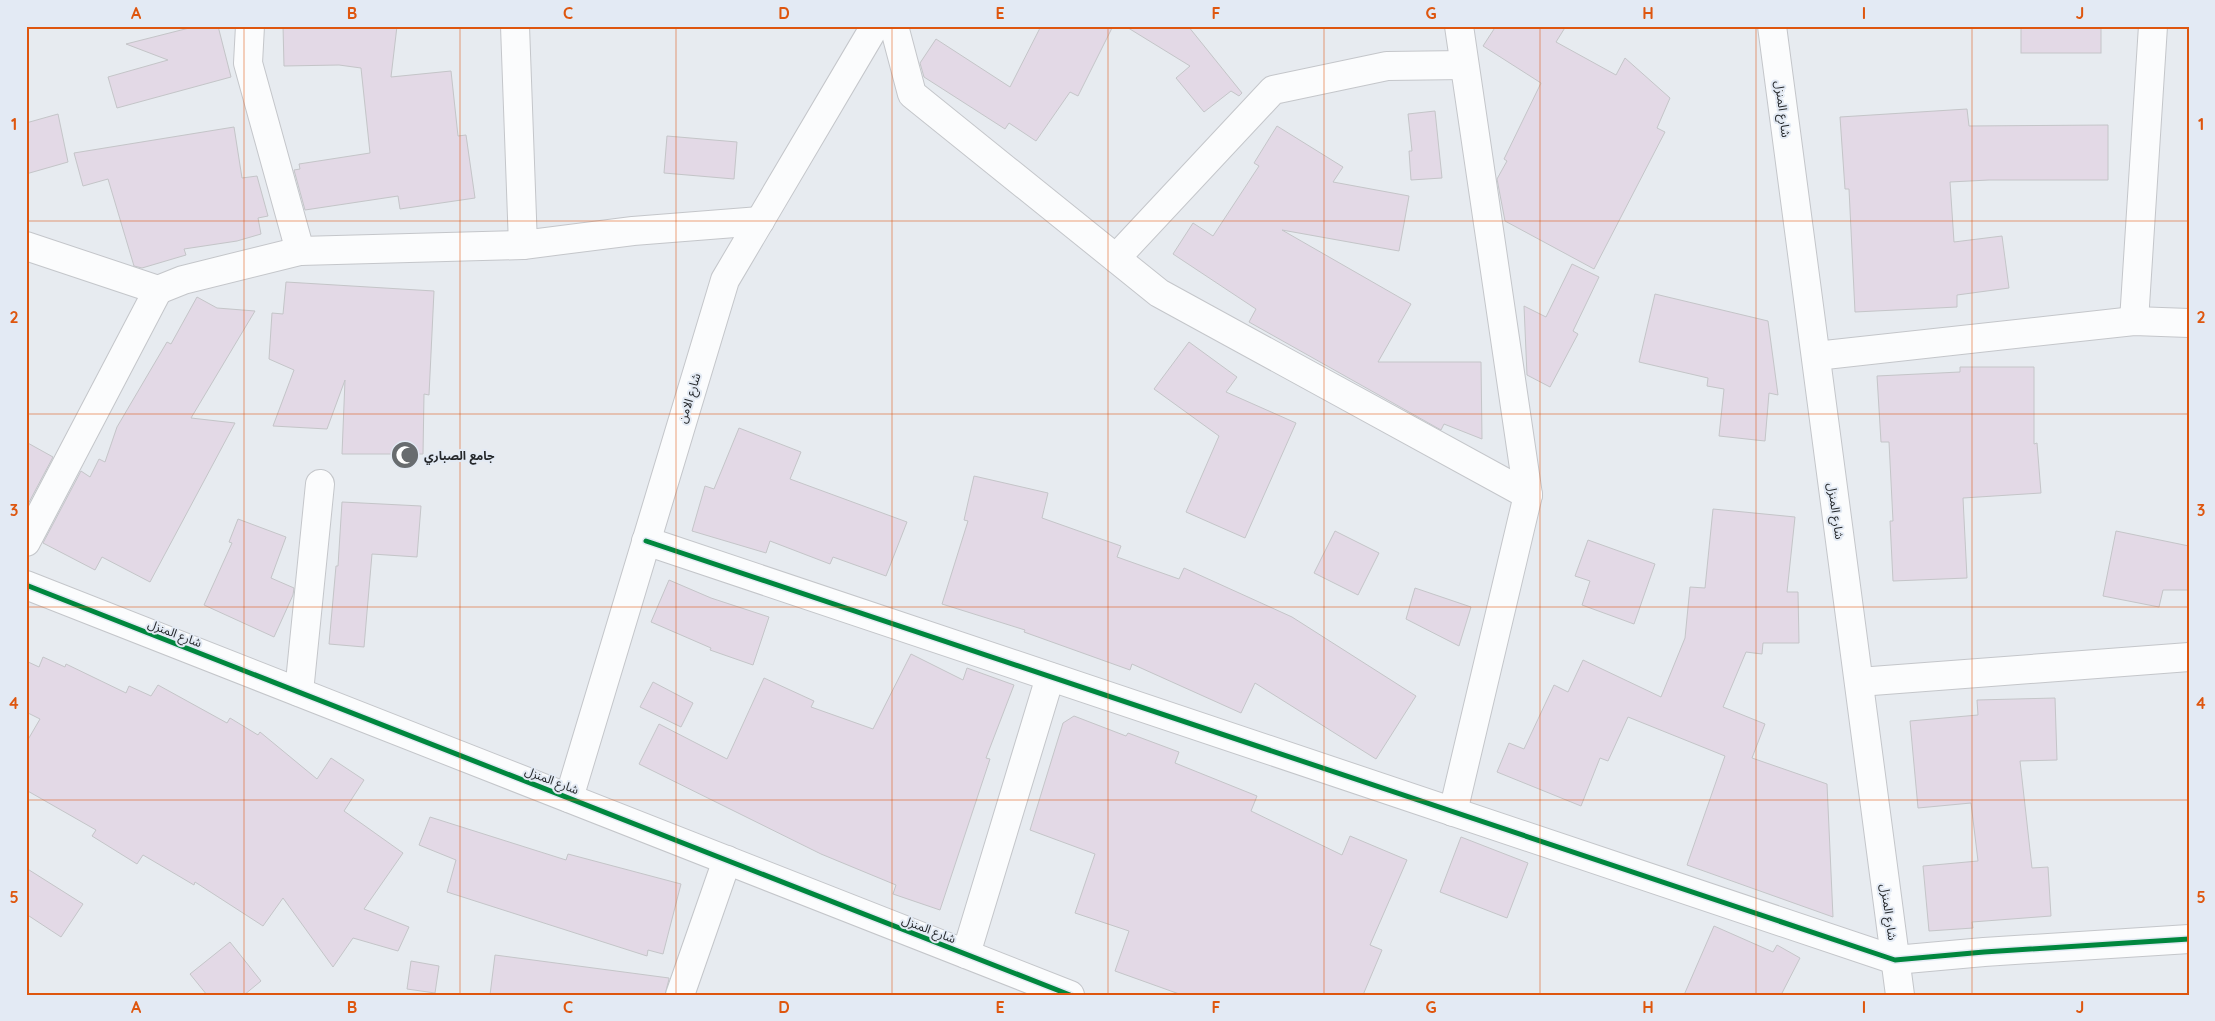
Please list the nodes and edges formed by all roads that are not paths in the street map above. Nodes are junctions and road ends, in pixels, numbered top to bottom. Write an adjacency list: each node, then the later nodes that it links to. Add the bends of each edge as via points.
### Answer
1 (250, 26): 12 (street, via 248,63)
2 (514, 26): 10 (street)
3 (875, 26): 9 (street, شارع الامن)
4 (894, 26): 13 (street, via 912,94)
5 (1459, 26): 8 (street)
6 (1772, 26): 17 (street, شارع المنزل)
7 (2154, 26): 15 (street)
8 (1464, 65): 13 (street, via 1387,66 1273,90); 19 (street)
9 (760, 221): 10 (street, via 634,231); 20 (street, شارع الامن, via 725,280)
10 (524, 245): 12 (street)
11 (26, 246): 14 (street)
12 (300, 251): 14 (street, via 183,280)
13 (1116, 258): 19 (street, via 1159,293)
14 (158, 290): 21 (street)
15 (2134, 321): 16 (street); 17 (street)
16 (2189, 323)
17 (1816, 356): 25 (street, شارع المنزل)
18 (320, 484): 26 (street)
19 (1528, 496): 28 (street)
20 (646, 541): 24 (street); 27 (street, شارع الامن)
21 (26, 542)
22 (26, 585): 26 (street, شارع المنزل)
23 (2189, 657): 25 (street)
24 (1050, 677): 28 (street); 31 (street)
25 (1859, 682): 32 (street, شارع المنزل)
26 (299, 692): 27 (street, شارع المنزل)
27 (569, 798): 29 (street, شارع المنزل)
28 (1453, 812): 32 (street)
29 (728, 860): 31 (street, شارع المنزل); 33 (street)
30 (2189, 939): 32 (street)
31 (966, 954): 34 (street, شارع المنزل)
32 (1896, 960): 35 (street, شارع المنزل)
33 (680, 995)
34 (1070, 995)
35 (1900, 995)

